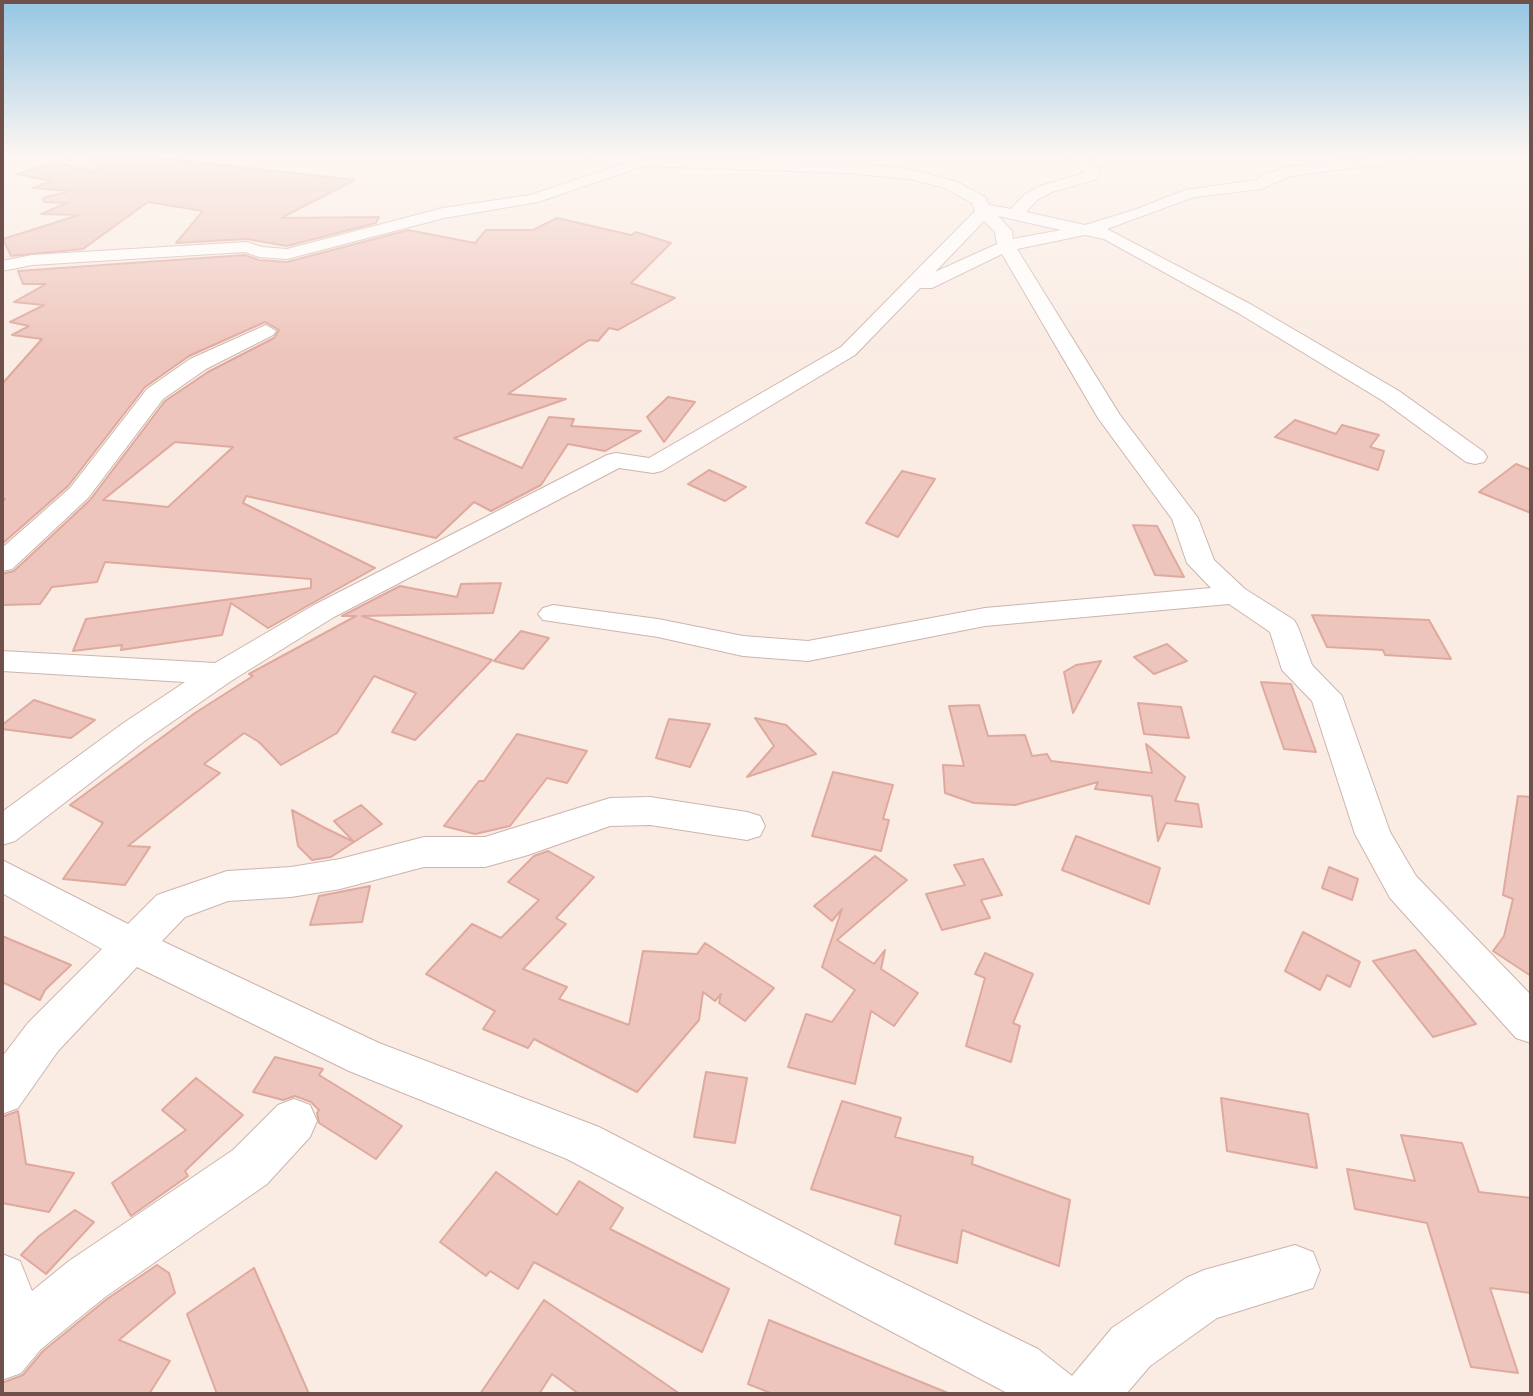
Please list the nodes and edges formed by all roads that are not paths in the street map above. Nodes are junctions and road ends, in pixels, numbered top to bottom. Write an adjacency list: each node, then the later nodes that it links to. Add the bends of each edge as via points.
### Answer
1 (412, 221): 8 (street, via 287,254 247,247)
2 (973, 221): 9 (street)
3 (994, 221): 7 (street, via 1003,231)
4 (1054, 221): 6 (street)
5 (1116, 221): 6 (street)
6 (1090, 229): 7 (street); 11 (street, via 1245,309 1391,396)
7 (1006, 246): 9 (street); 13 (street, via 1110,418 1185,518 1201,563)
8 (2, 266)
9 (908, 292): 16 (street, via 848,351 653,466 616,460 324,611)
10 (266, 331): 12 (street, via 198,364 155,394 79,493)
11 (1475, 457)
12 (2, 563)
13 (1235, 595): 14 (street, via 985,617 808,651 743,646); 21 (street, via 1283,627 1298,670 1326,696 1373,834 1403,887)
14 (553, 614)
15 (2, 661): 16 (street)
16 (220, 674): 18 (street)
17 (747, 826): 20 (street, via 650,811 610,812 485,852 424,852 340,874 227,886 171,906)
18 (2, 831)
19 (2, 875): 20 (street)
20 (132, 946): 22 (street, via 43,1037); 27 (street, via 364,1057 583,1143 1019,1368)
21 (1527, 1011)
22 (2, 1093)
23 (294, 1121): 26 (street, via 250,1167 87,1279)
24 (1295, 1270): 28 (street, via 1204,1296 1131,1347)
25 (2, 1279): 26 (street)
26 (12, 1343)
27 (1052, 1394)
28 (1091, 1394)

